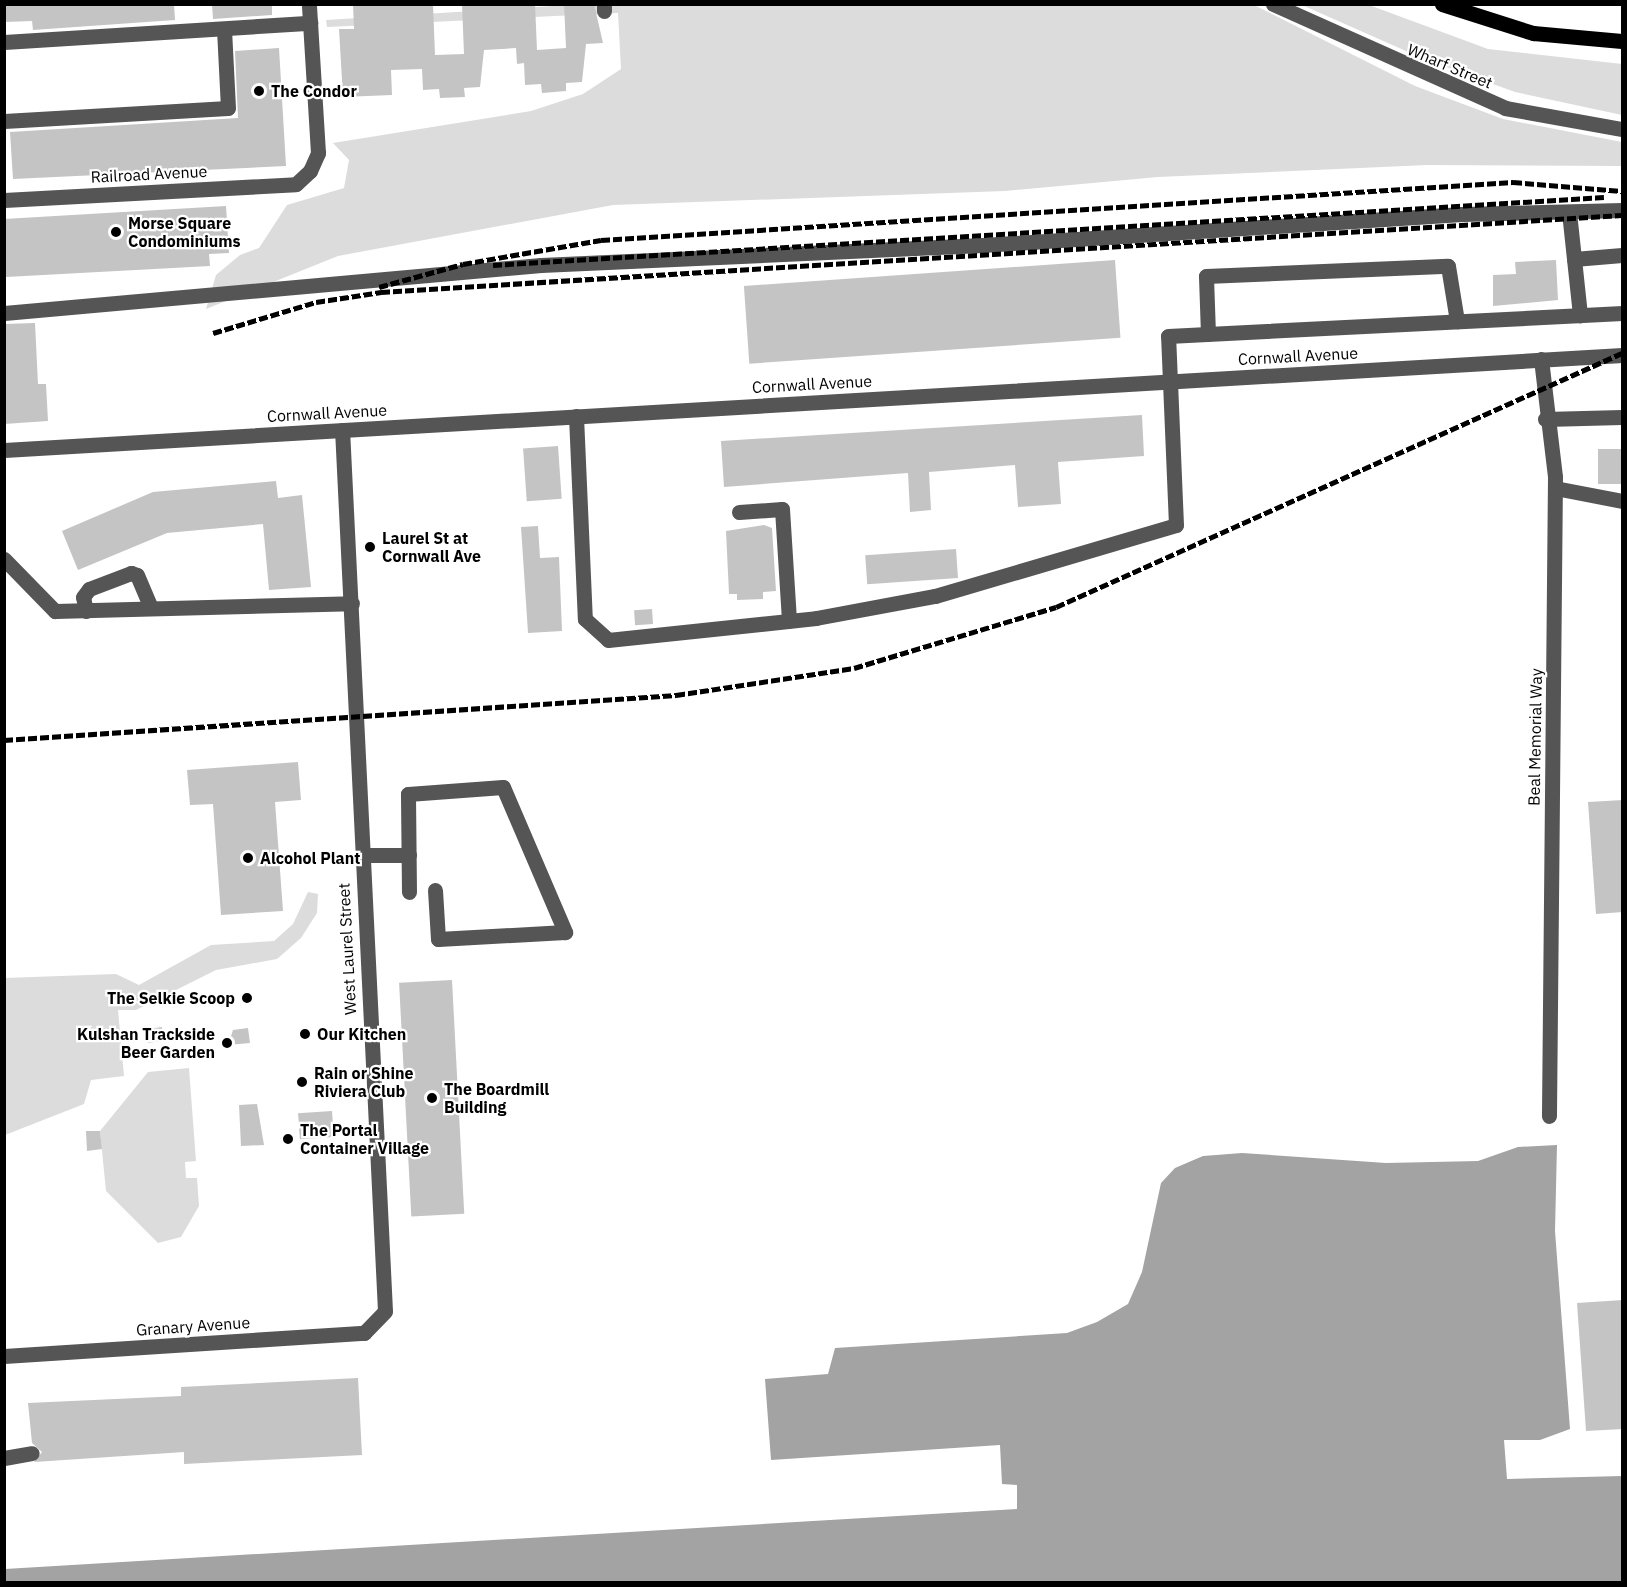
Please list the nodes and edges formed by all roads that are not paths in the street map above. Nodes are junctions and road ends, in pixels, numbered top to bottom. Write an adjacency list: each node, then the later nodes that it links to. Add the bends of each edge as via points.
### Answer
1 (309, 4): 4 (street)
2 (1273, 4): 9 (street, Wharf Street, via 1504,108)
3 (1442, 4): 6 (main road, via 1533,33)
4 (310, 23): 5 (street); 10 (street, Railroad Avenue, via 318,153 310,171 296,184)
5 (224, 29): 7 (street); 8 (street, via 228,108)
6 (1623, 41)
7 (4, 42)
8 (4, 121)
9 (1623, 129)
10 (9, 200)
11 (1623, 210): 12 (street)
12 (1569, 212): 14 (street); 15 (street, via 541,265)
13 (1623, 255): 14 (street)
14 (1574, 259): 17 (street)
15 (4, 313)
16 (1623, 313): 17 (street)
17 (1580, 315): 18 (street)
18 (1456, 321): 19 (street); 19 (street, via 1448,266 1206,276)
19 (1208, 334): 22 (street, via 1168,336)
20 (1623, 355): 21 (street, Cornwall Avenue)
21 (1541, 360): 22 (street, Cornwall Avenue); 25 (street, Beal Memorial Way)
22 (1170, 381): 23 (street, Cornwall Avenue); 35 (street, via 1176,525 935,596)
23 (576, 416): 26 (street, Cornwall Avenue); 35 (street, via 585,619 608,640)
24 (1623, 417): 25 (street)
25 (1545, 419): 28 (street, Beal Memorial Way)
26 (342, 430): 27 (street, Cornwall Avenue); 32 (street, West Laurel Street)
27 (4, 450)
28 (1556, 482): 29 (street); 40 (street, Beal Memorial Way)
29 (1623, 501)
30 (739, 512): 35 (street, via 782,509)
31 (4, 560): 34 (street, via 55,611)
32 (351, 603): 33 (street, via 206,610); 36 (street, West Laurel Street)
33 (150, 606): 34 (street); 34 (street, via 137,575 131,573 89,589 84,597)
34 (86, 611)
35 (789, 621)
36 (362, 855): 37 (street); 41 (street, West Laurel Street, via 386,1311)
37 (409, 855): 38 (street, via 408,794 503,787 565,932 438,939); 39 (street)
38 (435, 891)
39 (409, 892)
40 (1549, 1116)
41 (380, 1322): 42 (street, Granary Avenue, via 364,1333)
42 (4, 1356)
43 (32, 1452): 44 (street)
44 (4, 1458)

